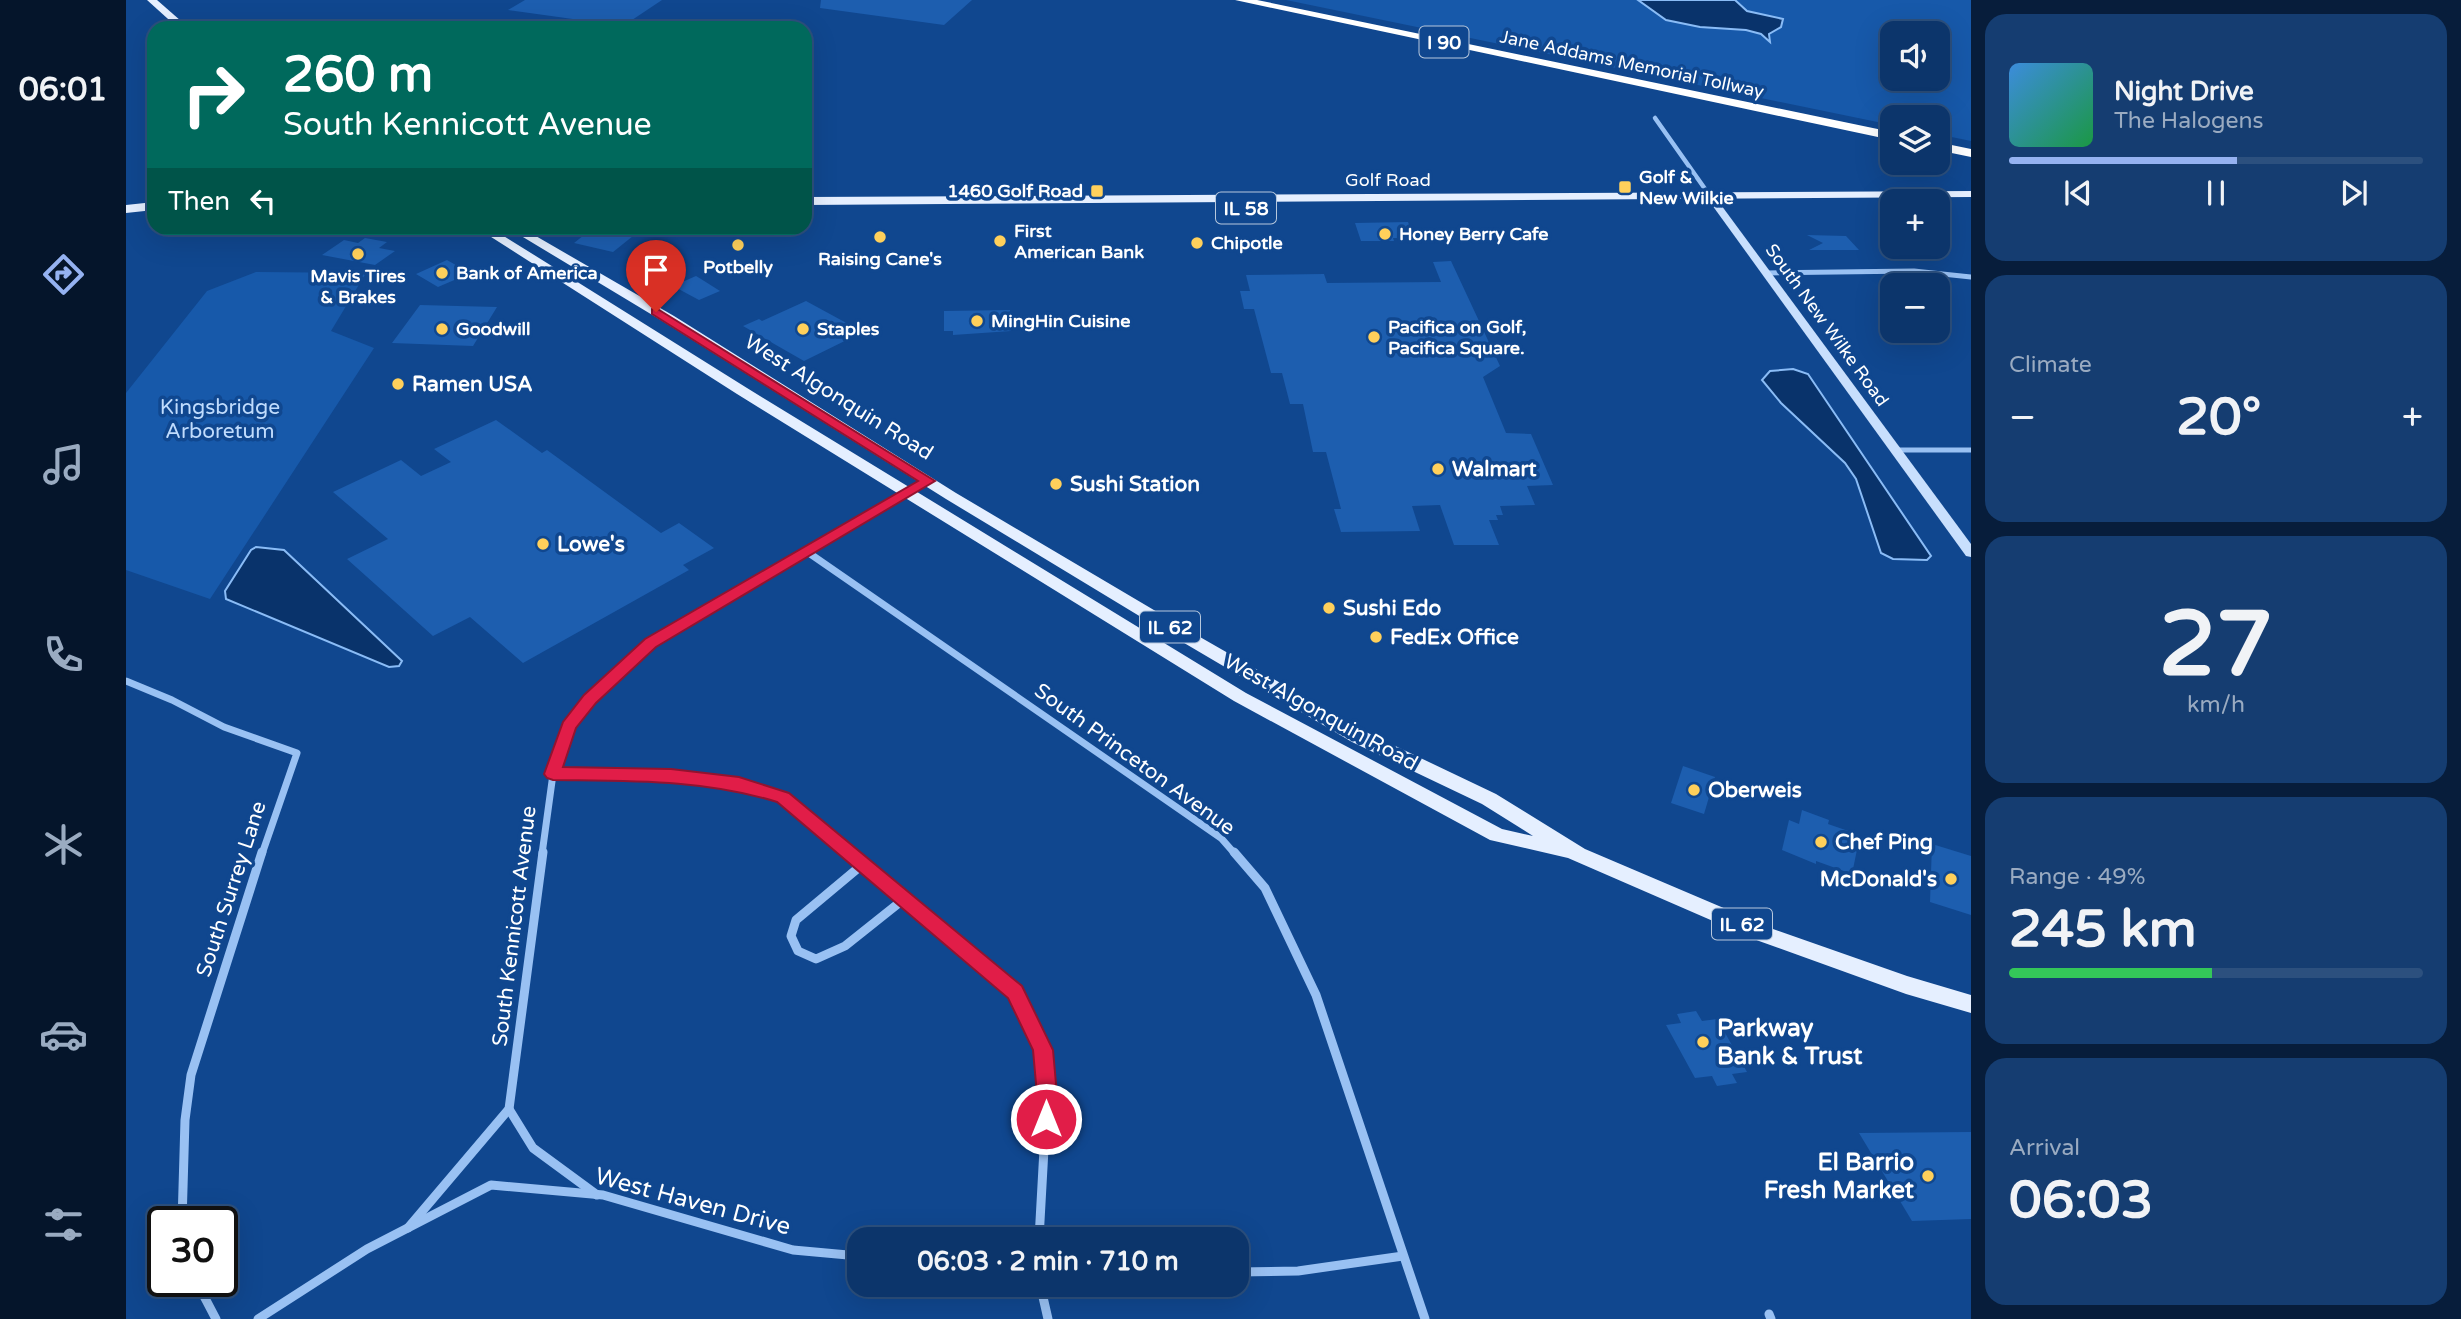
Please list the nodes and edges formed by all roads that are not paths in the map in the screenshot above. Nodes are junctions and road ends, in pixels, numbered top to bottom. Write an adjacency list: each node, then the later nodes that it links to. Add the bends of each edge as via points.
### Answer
1 (152, 0): 4 (main road)
2 (1241, 0): 7 (highway, Jane Addams Memorial Tollway / I 90)
3 (1286, 0): 6 (highway, Jane Addams Memorial Tollway / I 90)
4 (176, 21)
5 (1656, 118): 13 (street, South New Wilke Road)
6 (1880, 123)
7 (1880, 133)
8 (1950, 137): 9 (highway)
9 (1971, 141)
10 (1950, 149): 11 (highway)
11 (1971, 153)
12 (1971, 194): 13 (main road, Golf Road / IL 58)
13 (1713, 200): 14 (main road, Golf Road / IL 58); 17 (main road, Golf Road / IL 58); 20 (main road, Golf Road / IL 58); 25 (main road, South New Wilke Road)
14 (812, 201)
15 (1950, 202): 16 (main road)
16 (1971, 202)
17 (1880, 203)
18 (147, 207): 19 (main road)
19 (126, 209)
20 (812, 212)
21 (126, 215): 22 (main road)
22 (147, 216)
23 (494, 235): 30 (main road, West Algonquin Road / IL 62)
24 (526, 235): 29 (main road, West Algonquin Road / IL 62)
25 (1767, 273): 26 (street, via 1914,271); 27 (main road, South New Wilke Road)
26 (1971, 277)
27 (1897, 450): 28 (street); 32 (main road, South New Wilke Road)
28 (1971, 450)
29 (928, 481): 30 (street, South Kennicott Avenue); 35 (main road, West Algonquin Road / IL 62, via 1359,737 1489,799)
30 (907, 492): 31 (street, South Kennicott Avenue); 35 (main road, West Algonquin Road / IL 62, via 1240,697 1343,754 1497,835)
31 (806, 551): 34 (street, South Kennicott Avenue, via 650,643 621,668 569,727); 45 (street, South Princeton Avenue, via 1221,838 1265,888 1315,995)
32 (1971, 553)
33 (126, 681): 41 (street, South Surrey Lane, via 225,727 298,753 191,1075)
34 (553, 774): 36 (street, via 671,775 739,783 783,797); 39 (street, South Kennicott Avenue)
35 (1578, 854): 38 (main road, West Algonquin Road / IL 62, via 1766,935)
36 (863, 864): 37 (street); 37 (street, via 796,920 791,936 798,951 816,959 845,946)
37 (904, 899): 42 (street, via 1015,992 1043,1050 1047,1095)
38 (1971, 1004)
39 (509, 1109): 40 (street, via 533,1148); 43 (street)
40 (598, 1195): 43 (street, West Haven Drive, via 491,1185); 44 (street, West Haven Drive, via 793,1250)
41 (182, 1206)
42 (1040, 1227)
43 (408, 1228): 50 (street, West Haven Drive)
44 (847, 1255)
45 (1403, 1256): 46 (street, via 1298,1271); 52 (street, South Princeton Avenue)
46 (1249, 1272)
47 (204, 1297): 49 (street)
48 (1043, 1297): 51 (street)
49 (216, 1319)
50 (258, 1319)
51 (1048, 1319)
52 (1424, 1319)

